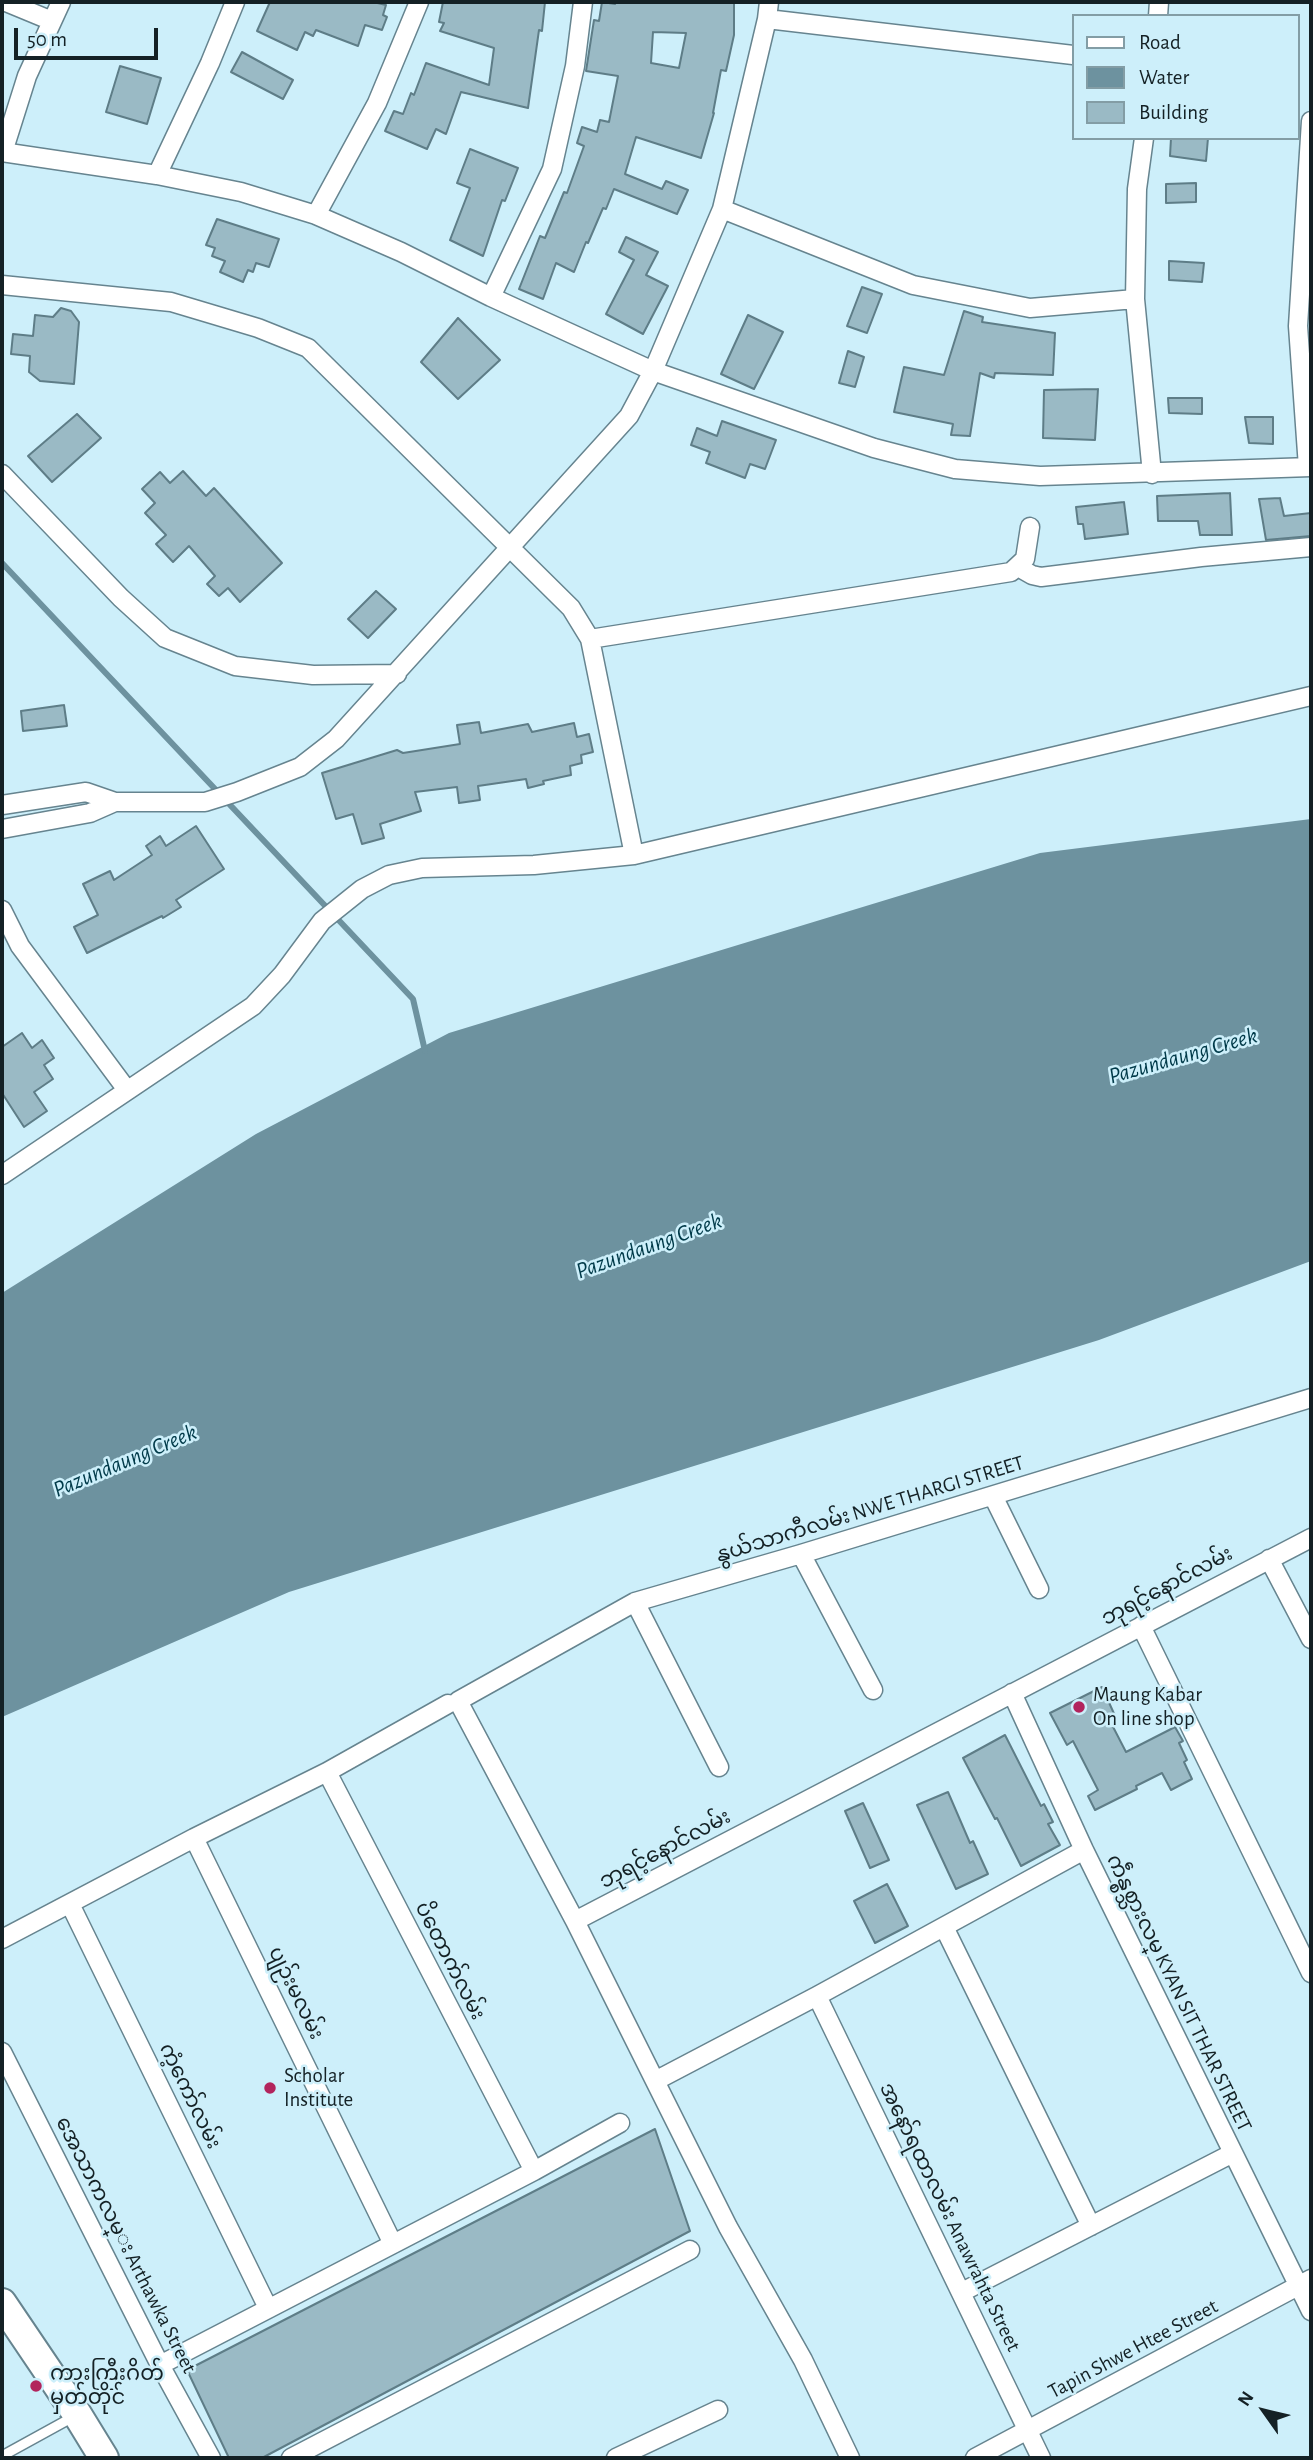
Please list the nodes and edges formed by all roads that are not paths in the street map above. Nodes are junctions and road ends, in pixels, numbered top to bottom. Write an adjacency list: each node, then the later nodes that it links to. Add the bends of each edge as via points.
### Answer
1 (6, 2): 7 (street)
2 (61, 2): 7 (street)
3 (235, 2): 12 (street)
4 (419, 2): 14 (street, via 377,103)
5 (583, 2): 16 (street, via 575,66 552,169)
6 (768, 11): 8 (street); 13 (street)
7 (52, 22): 11 (street, via 27,76)
8 (1072, 55)
9 (1311, 121): 19 (street, via 1298,326)
10 (1144, 140): 17 (street, via 1137,189)
11 (2, 152): 12 (street)
12 (157, 175): 14 (street, via 241,191)
13 (722, 209): 17 (street, via 913,285 1030,308); 18 (street)
14 (316, 215): 16 (street)
15 (2, 285): 24 (street, via 171,302 307,348)
16 (491, 297): 18 (street)
17 (1135, 299): 21 (street)
18 (653, 371): 21 (street, via 874,448 955,469 1040,476); 24 (street, via 629,416)
19 (1310, 467): 21 (street)
20 (2, 474): 27 (street, via 164,638 236,666 313,675)
21 (1152, 474)
22 (1030, 527): 25 (street, via 1025,559)
23 (1311, 547): 25 (street, via 1050,577)
24 (510, 548): 26 (street, via 571,608); 27 (street)
25 (1018, 567): 26 (street, via 1012,572)
26 (590, 639): 32 (street)
27 (397, 674): 29 (street, via 336,739 300,767 205,802)
28 (1311, 696): 32 (street)
29 (115, 802): 30 (street, via 86,792); 31 (street, via 90,813)
30 (2, 805)
31 (2, 829)
32 (634, 855): 34 (street, via 534,865 422,868 389,875 362,889 322,921 253,1006)
33 (2, 913): 34 (street, via 20,946)
34 (127, 1090): 35 (street)
35 (2, 1175)
36 (1311, 1398): 37 (street, နွယ်သာကီလမ်း NWE THARGI STREET)
37 (993, 1496): 39 (street, နွယ်သာကီလမ်း NWE THARGI STREET); 41 (street)
38 (1311, 1538): 40 (street, ဘုရင့်နောင်လမ်း)
39 (801, 1554): 42 (street, နွယ်သာကီလမ်း NWE THARGI STREET); 45 (street)
40 (1269, 1559): 43 (street, ဘုရင့်နောင်လမ်း); 44 (street)
41 (1039, 1589)
42 (635, 1602): 47 (street, နွယ်သာကီလမ်း NWE THARGI STREET); 48 (street)
43 (1141, 1626): 46 (street, ဘုရင့်နောင်လမ်း); 56 (street)
44 (1311, 1639)
45 (873, 1690)
46 (1012, 1693): 51 (street, ကဵန္စစ္သားလမ္ KYAN SIT THAR STREET); 53 (street, ဘုရင့်နောင်လမ်း)
47 (453, 1703): 49 (street, နွယ်သာကီလမ်း NWE THARGI STREET); 53 (street)
48 (719, 1767)
49 (327, 1772): 50 (street, နွယ်သာကီလမ်း NWE THARGI STREET); 62 (street, ပိတောက်လမ်း)
50 (194, 1838): 52 (street, နွယ်သာကီလမ်း NWE THARGI STREET); 64 (street, ပျဉ်းမလမ်း)
51 (1084, 1850): 54 (street); 61 (street, ကဵန္စစ္သားလမ္ KYAN SIT THAR STREET)
52 (70, 1904): 55 (street, နွယ်သာကီလမ်း NWE THARGI STREET); 69 (street, ကံ့ကော်လမ်း)
53 (575, 1921): 59 (street)
54 (944, 1927): 57 (street); 63 (street)
55 (2, 1939)
56 (1311, 1973)
57 (817, 1996): 59 (street); 67 (street, အနော်ရထာလမ်း Anawrahta Street)
58 (2, 2052): 71 (street, အေသာကလမ္း Arthawka Street)
59 (655, 2081): 80 (street)
60 (620, 2123): 62 (street)
61 (1233, 2153): 63 (street); 66 (street, ကဵန္စစ္သားလမ္ KYAN SIT THAR STREET)
62 (534, 2171): 64 (street)
63 (1091, 2226): 67 (street)
64 (393, 2244): 69 (street)
65 (690, 2250): 78 (street)
66 (1305, 2283): 70 (street, ကဵန္စစ္သားလမ္ KYAN SIT THAR STREET); 74 (street, Tapin Shwe Htee Street)
67 (962, 2292): 74 (street, အနော်ရထာလမ်း Anawrahta Street)
68 (2, 2303): 73 (main road)
69 (268, 2308): 71 (street)
70 (1311, 2311)
71 (160, 2365): 77 (street, အေသာကလမ္း Arthawka Street)
72 (718, 2410): 79 (street)
73 (78, 2414): 75 (lane); 76 (main road)
74 (1028, 2430): 81 (street, Tapin Shwe Htee Street); 82 (street, အနော်ရထာလမ်း Anawrahta Street)
75 (2, 2457)
76 (104, 2458)
77 (211, 2458)
78 (291, 2458)
79 (617, 2458)
80 (850, 2458)
81 (975, 2458)
82 (1041, 2458)

